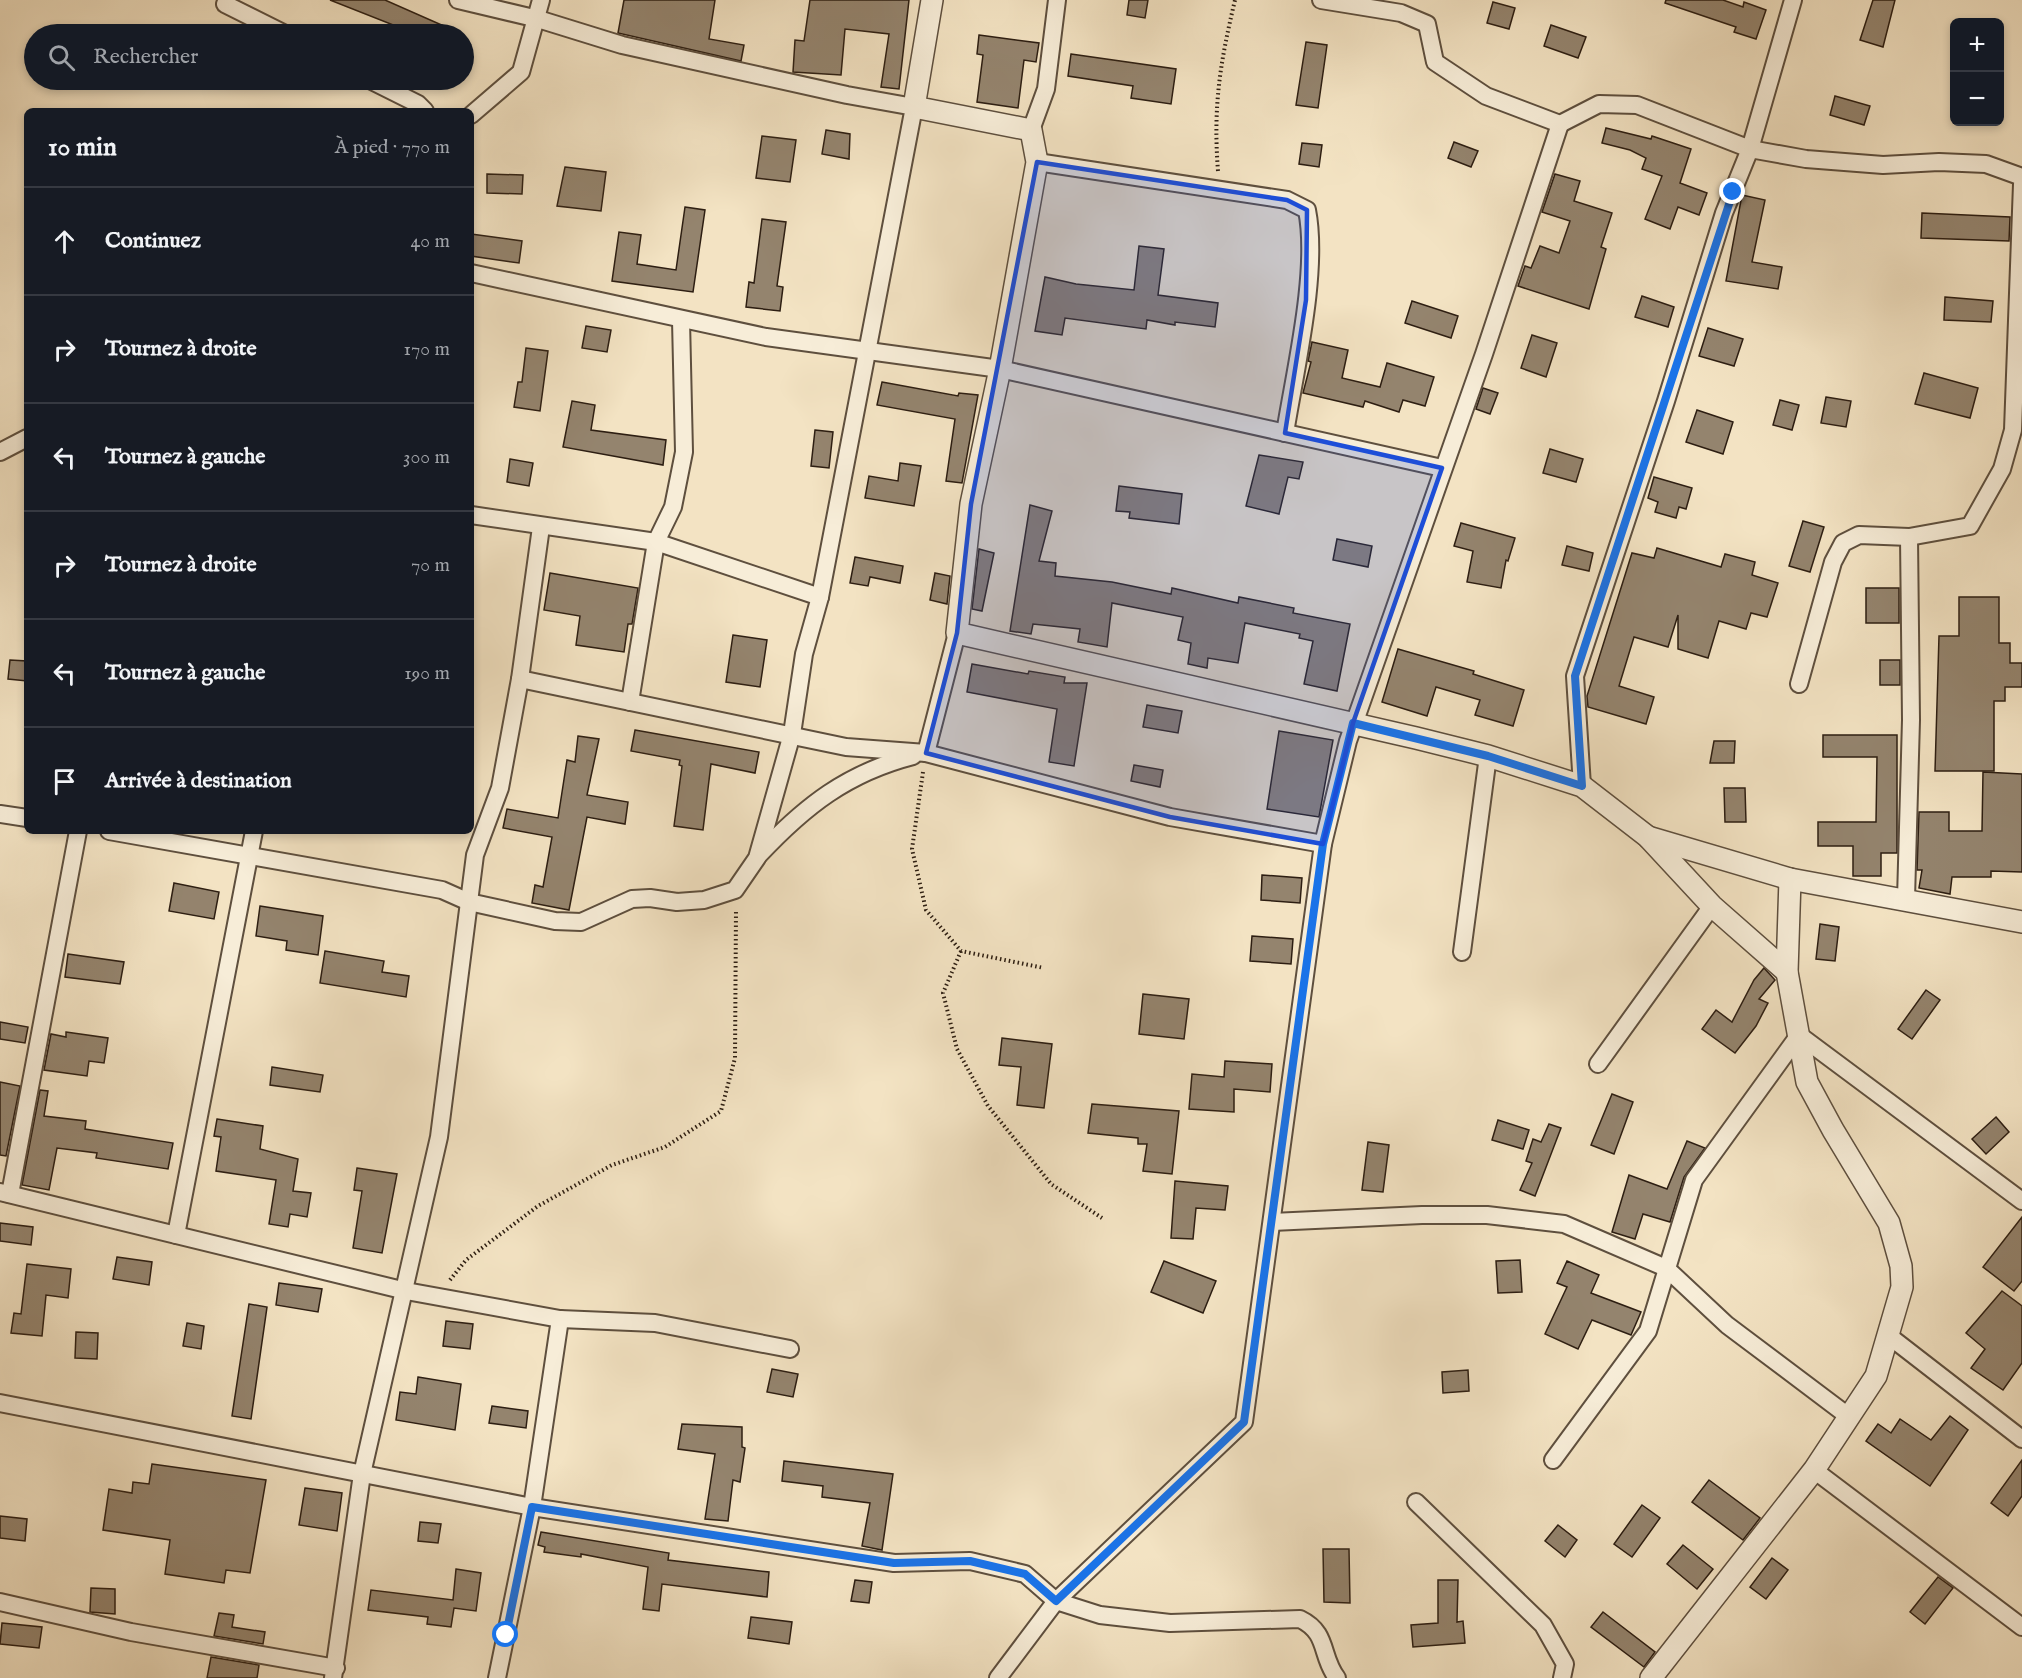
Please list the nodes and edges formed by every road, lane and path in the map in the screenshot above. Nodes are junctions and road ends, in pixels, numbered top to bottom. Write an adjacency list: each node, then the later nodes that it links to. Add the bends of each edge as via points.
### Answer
1 (458, 0): 9 (street)
2 (541, 0): 9 (street)
3 (932, 0): 12 (street)
4 (1057, 0): 16 (street, via 1046,89)
5 (1235, 0): 21 (path, via 1220,65 1214,126)
6 (1321, 0): 15 (street, via 1401,13 1427,24 1435,62 1486,96)
7 (1793, 0): 17 (street)
8 (225, 4): 10 (street)
9 (538, 18): 12 (street, via 622,45); 14 (street, via 521,72)
10 (265, 24)
11 (390, 90): 13 (street)
12 (914, 107): 16 (street); 24 (street)
13 (421, 108)
14 (474, 112)
15 (1560, 124): 17 (street, via 1599,104 1637,105); 29 (street)
16 (1031, 130): 18 (street)
17 (1750, 149): 19 (street, via 1806,159 1882,165 1986,164); 43 (street, via 1724,213 1575,676)
18 (1037, 162): 21 (street); 25 (street)
19 (2022, 177)
20 (2022, 184): 32 (street, via 2013,430 2002,469 1970,526)
21 (1220, 190): 26 (street, via 1287,200 1307,210 1310,224 1306,300)
22 (474, 274): 23 (street)
23 (681, 320): 24 (street, via 766,337); 33 (street, via 684,452 673,507)
24 (866, 350): 25 (street); 34 (street)
25 (1000, 369): 26 (street); 35 (street, via 971,504)
26 (1285, 432): 29 (street)
27 (24, 440): 28 (street)
28 (0, 452)
29 (1442, 468): 39 (street)
30 (474, 516): 31 (street)
31 (541, 527): 33 (street); 36 (street)
32 (1909, 537): 37 (street, via 1859,534 1843,543 1833,562); 55 (street, via 1911,720)
33 (656, 542): 34 (street); 38 (street)
34 (820, 597): 40 (street, via 804,654)
35 (957, 633): 39 (street); 41 (street)
36 (520, 679): 38 (street); 56 (street, via 500,788 475,855)
37 (1799, 684)
38 (630, 702): 40 (street)
39 (1353, 723): 42 (street); 50 (street)
40 (792, 734): 41 (street, via 846,747); 52 (street)
41 (926, 753): 50 (street, via 1170,817); 52 (street, via 879,765 837,786 792,820); 59 (path, via 912,849 926,910)
42 (1488, 756): 43 (street); 60 (street)
43 (1582, 786): 49 (street)
44 (0, 814): 45 (street)
45 (24, 818)
46 (77, 834): 65 (street)
47 (126, 834): 51 (street)
48 (253, 834): 51 (street)
49 (1648, 837): 53 (street); 57 (street)
50 (1323, 844): 68 (street)
51 (249, 856): 56 (street, via 442,890); 69 (street)
52 (757, 858): 54 (street)
53 (1790, 879): 55 (street); 62 (street)
54 (735, 890): 56 (street, via 704,900 632,899 580,922 555,921); 72 (path, via 735,1058 721,1112 665,1146 612,1165 538,1206 466,1260)
55 (1906, 899): 58 (street)
56 (469, 902): 71 (street, via 439,1137)
57 (1712, 906): 62 (street); 64 (street)
58 (2022, 922)
59 (961, 951): 61 (path); 67 (path, via 943,993 957,1049 988,1106 1051,1184)
60 (1462, 952)
61 (1044, 968)
62 (1787, 972): 63 (street)
63 (1800, 1035): 66 (street); 70 (street, via 1694,1180); 74 (street, via 1808,1082 1890,1223 1902,1287)
64 (1598, 1064)
65 (5, 1193): 69 (street)
66 (2022, 1201)
67 (1102, 1218)
68 (1272, 1222): 70 (street, via 1487,1215 1564,1224); 84 (street, via 1244,1422)
69 (176, 1235): 71 (street)
70 (1666, 1268): 77 (street, via 1726,1325); 79 (street, via 1648,1331)
71 (406, 1291): 72 (street); 81 (street)
72 (437, 1297): 73 (street)
73 (560, 1319): 75 (street, via 655,1323); 83 (street)
74 (1889, 1336): 77 (street, via 1876,1376); 78 (street)
75 (790, 1349)
76 (0, 1403): 81 (street)
77 (1848, 1416): 80 (street)
78 (2022, 1439)
79 (1554, 1460)
80 (1814, 1470): 86 (street); 92 (street)
81 (362, 1474): 83 (street); 87 (street)
82 (1416, 1502): 91 (street, via 1543,1625 1565,1664)
83 (532, 1507): 84 (street, via 894,1563 970,1561 1025,1574); 88 (street)
84 (1056, 1601): 89 (street); 90 (street, via 1100,1615 1170,1623 1300,1619 1313,1625)
85 (0, 1602): 87 (street)
86 (2022, 1627)
87 (334, 1673)
88 (497, 1678)
89 (998, 1678)
90 (1337, 1678)
91 (1562, 1678)
92 (1651, 1678)

